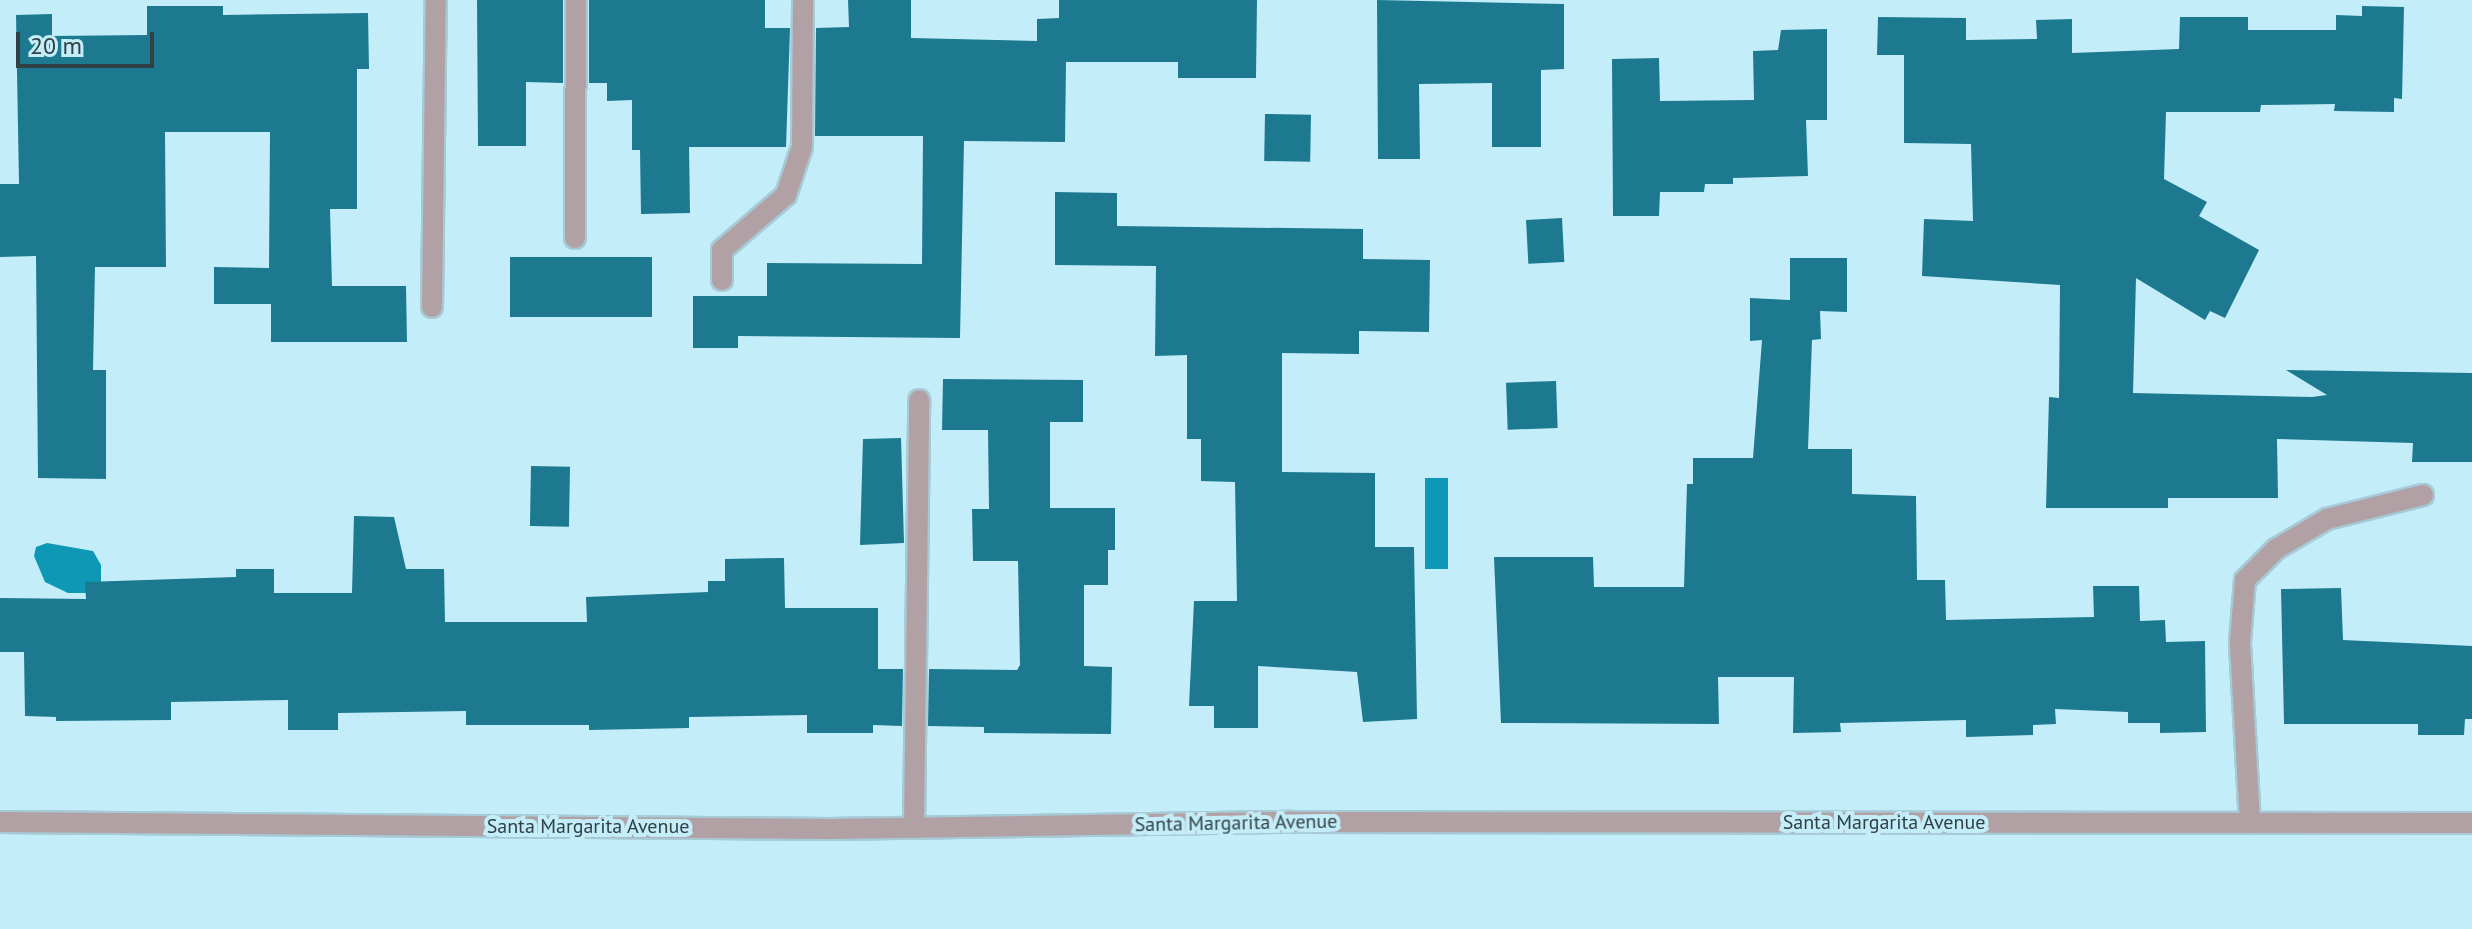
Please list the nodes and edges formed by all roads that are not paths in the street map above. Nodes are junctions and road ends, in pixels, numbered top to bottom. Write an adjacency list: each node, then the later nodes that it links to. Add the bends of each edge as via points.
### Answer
1 (436, 0): 6 (street)
2 (576, 0): 4 (street)
3 (803, 0): 5 (street, via 802,147 786,195 722,250)
4 (575, 238)
5 (722, 280)
6 (432, 307)
7 (919, 400): 12 (street)
8 (2423, 495): 10 (street, via 2327,519 2276,549 2245,580 2240,642)
9 (0, 822): 12 (street, Santa Margarita Avenue)
10 (2250, 823): 11 (street, Santa Margarita Avenue); 12 (street, Santa Margarita Avenue, via 1284,822)
11 (2472, 823)
12 (914, 828)

